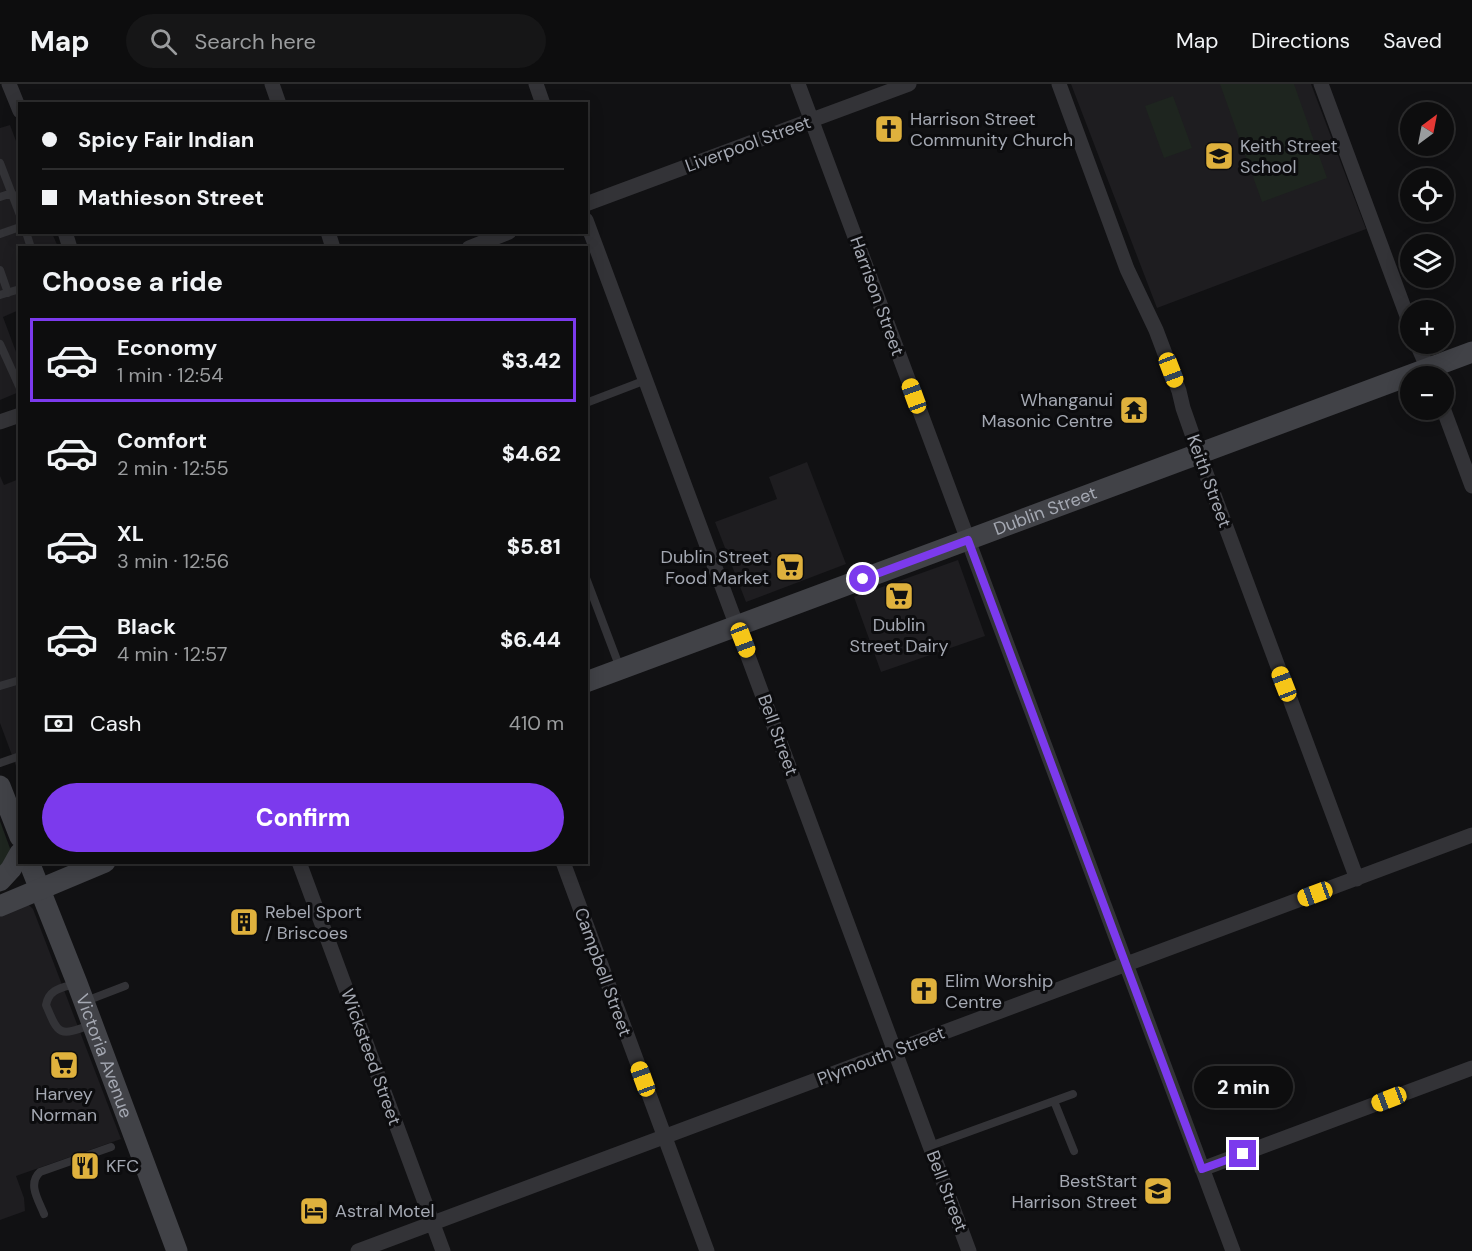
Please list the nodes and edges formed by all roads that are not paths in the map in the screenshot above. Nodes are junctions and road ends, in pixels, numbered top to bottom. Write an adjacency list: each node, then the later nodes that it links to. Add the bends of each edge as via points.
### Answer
1 (9, 84): 10 (street)
2 (272, 84): 8 (street)
3 (536, 84): 9 (street)
4 (798, 84): 11 (street, Harrison Street)
5 (909, 84): 11 (street, Liverpool Street)
6 (1059, 84): 35 (street, Keith Street, via 1127,269 1156,330)
7 (1320, 84): 24 (street)
8 (278, 102)
9 (542, 102)
10 (18, 106)
11 (811, 120): 15 (street, Liverpool Street); 37 (street, Harrison Street)
12 (0, 163): 13 (lane)
13 (12, 193): 14 (lane); 16 (lane)
14 (0, 197)
15 (588, 203)
16 (18, 210)
17 (588, 225): 28 (street, Bell Street)
18 (18, 228): 19 (lane)
19 (0, 234)
20 (504, 234): 21 (street)
21 (474, 246)
22 (0, 270): 23 (lane)
23 (4, 294)
24 (1401, 300)
25 (0, 344): 29 (lane)
26 (1472, 352): 27 (main road, Dublin Street)
27 (1444, 366)
28 (646, 380): 31 (lane); 39 (street, Bell Street)
29 (18, 384)
30 (1400, 384): 35 (main road, Dublin Street)
31 (588, 402)
32 (18, 416): 34 (street)
33 (1447, 420): 36 (street)
34 (0, 422)
35 (1200, 454): 37 (main road, Dublin Street); 55 (street, Keith Street)
36 (1472, 486)
37 (968, 540): 39 (main road, Dublin Street); 59 (street, Harrison Street)
38 (588, 583): 40 (lane)
39 (738, 626): 40 (main road, Dublin Street); 63 (street, Bell Street)
40 (621, 669): 42 (main road, Dublin Street)
41 (18, 681): 43 (lane)
42 (588, 681)
43 (0, 686)
44 (18, 757): 45 (lane)
45 (0, 763)
46 (0, 786): 47 (main road)
47 (14, 806): 48 (main road)
48 (18, 827)
49 (1472, 835): 55 (street, Plymouth Street)
50 (18, 856): 56 (main road)
51 (30, 864): 57 (main road, Victoria Avenue)
52 (100, 864): 57 (main road)
53 (300, 864): 73 (street, Wicksteed Street)
54 (564, 864): 67 (street, Campbell Street)
55 (1357, 879): 59 (street, Plymouth Street)
56 (0, 881)
57 (40, 889): 58 (main road); 61 (main road, Victoria Avenue)
58 (0, 906)
59 (1126, 964): 63 (street, Plymouth Street); 71 (street, Harrison Street)
60 (125, 986): 61 (lane)
61 (81, 992): 62 (main road, Victoria Avenue); 62 (lane, via 56,990 49,995 46,1005 55,1028 61,1031 72,1032)
62 (93, 1024): 74 (main road, Victoria Avenue)
63 (896, 1051): 67 (street, Plymouth Street); 68 (street, Bell Street)
64 (1472, 1068): 71 (street)
65 (1073, 1094): 66 (lane)
66 (1054, 1101): 68 (lane); 70 (lane)
67 (664, 1137): 73 (street, Plymouth Street); 77 (street, Campbell Street)
68 (930, 1146): 78 (street, Bell Street)
69 (111, 1147): 72 (lane, via 36,1176 33,1187)
70 (1074, 1151)
71 (1202, 1169): 79 (street, Harrison Street)
72 (44, 1214)
73 (433, 1223): 75 (street, Plymouth Street); 76 (street, Wicksteed Street)
74 (177, 1251)
75 (358, 1251)
76 (443, 1251)
77 (707, 1251)
78 (969, 1251)
79 (1233, 1251)

